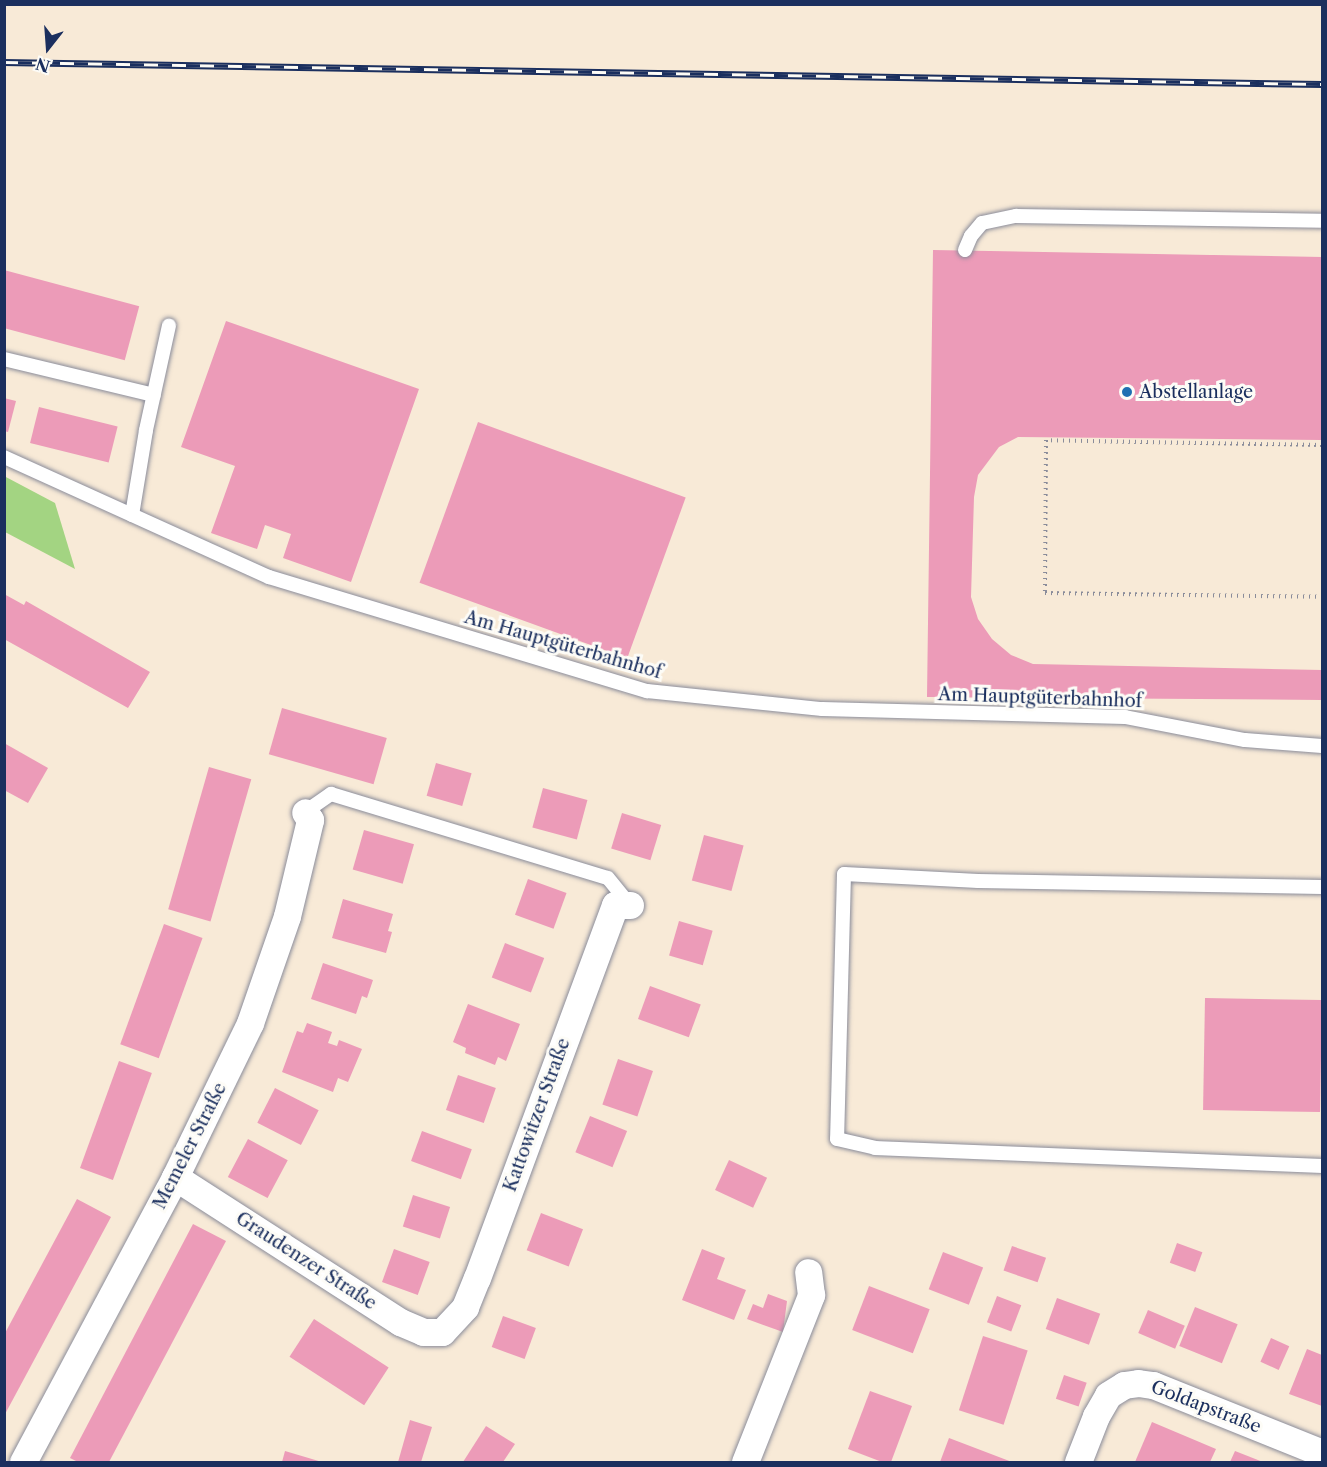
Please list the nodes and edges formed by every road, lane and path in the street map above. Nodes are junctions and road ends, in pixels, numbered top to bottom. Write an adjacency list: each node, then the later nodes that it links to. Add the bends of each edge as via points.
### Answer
1 (1323, 221): 2 (lane, via 1016,216 982,223)
2 (965, 250)
3 (169, 325): 5 (lane)
4 (4, 359): 5 (lane)
5 (154, 395): 8 (lane)
6 (1323, 445): 9 (path, via 1046,440 1045,593)
7 (4, 457): 8 (lane, Am Hauptgüterbahnhof)
8 (132, 515): 10 (lane, Am Hauptgüterbahnhof, via 269,577 647,691 822,709 1125,717 1230,737)
9 (1323, 597)
10 (1323, 746)
11 (305, 812): 13 (lane, via 332,794 608,878); 15 (street, Memeler Straße, via 310,820 300,866 270,968 250,1023)
12 (1323, 887): 14 (lane, via 978,881 843,874 837,1139 874,1148)
13 (630, 905): 17 (street, Kattowitzer Straße, via 615,905 477,1278 465,1307)
14 (1323, 1166)
15 (176, 1178): 17 (street, Graudenzer Straße, via 400,1322 423,1332); 19 (street, Memeler Straße)
16 (808, 1272): 20 (street, via 811,1295)
17 (442, 1332)
18 (1323, 1453): 21 (street, Goldapstraße, via 1153,1385 1138,1383 1124,1385 1108,1395)
19 (23, 1462)
20 (745, 1462)
21 (1078, 1462)

